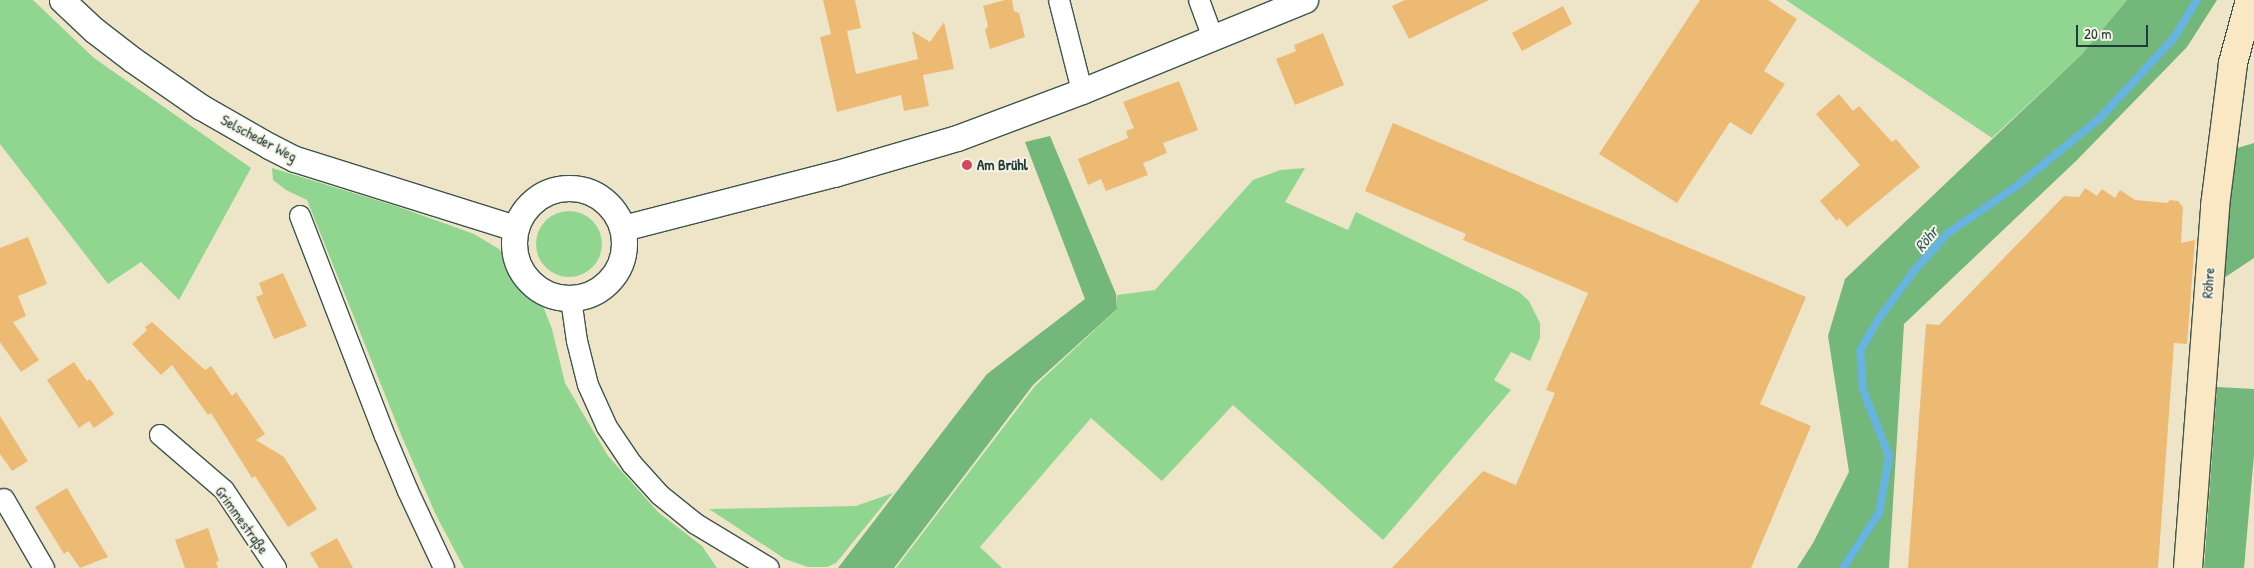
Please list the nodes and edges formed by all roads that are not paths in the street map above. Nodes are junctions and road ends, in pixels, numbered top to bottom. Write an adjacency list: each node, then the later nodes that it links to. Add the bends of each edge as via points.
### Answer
1 (62, 0): 9 (street, Selscheder Weg, via 133,60 201,107 269,146 295,159)
2 (1059, 0): 7 (street)
3 (1199, 0): 6 (street)
4 (1305, 0): 6 (street)
5 (2250, 0): 18 (main road, Röhre, via 2233,63 2215,206)
6 (1213, 38): 7 (street)
7 (1082, 91): 10 (street, via 956,138 834,174)
8 (300, 216): 17 (street, via 384,436)
9 (515, 228): 10 (street, via 523,212 536,198 549,191 579,188 605,201); 11 (street, via 513,246 518,264 528,280 550,296)
10 (623, 228): 11 (street, via 624,251 619,268 609,282 591,294)
11 (571, 299): 14 (street, via 588,386 607,427 632,464 660,495)
12 (160, 435): 16 (street, Grimmestraße, via 224,490)
13 (4, 499): 15 (street)
14 (759, 566)
15 (44, 568)
16 (276, 568)
17 (444, 568)
18 (2188, 568)

